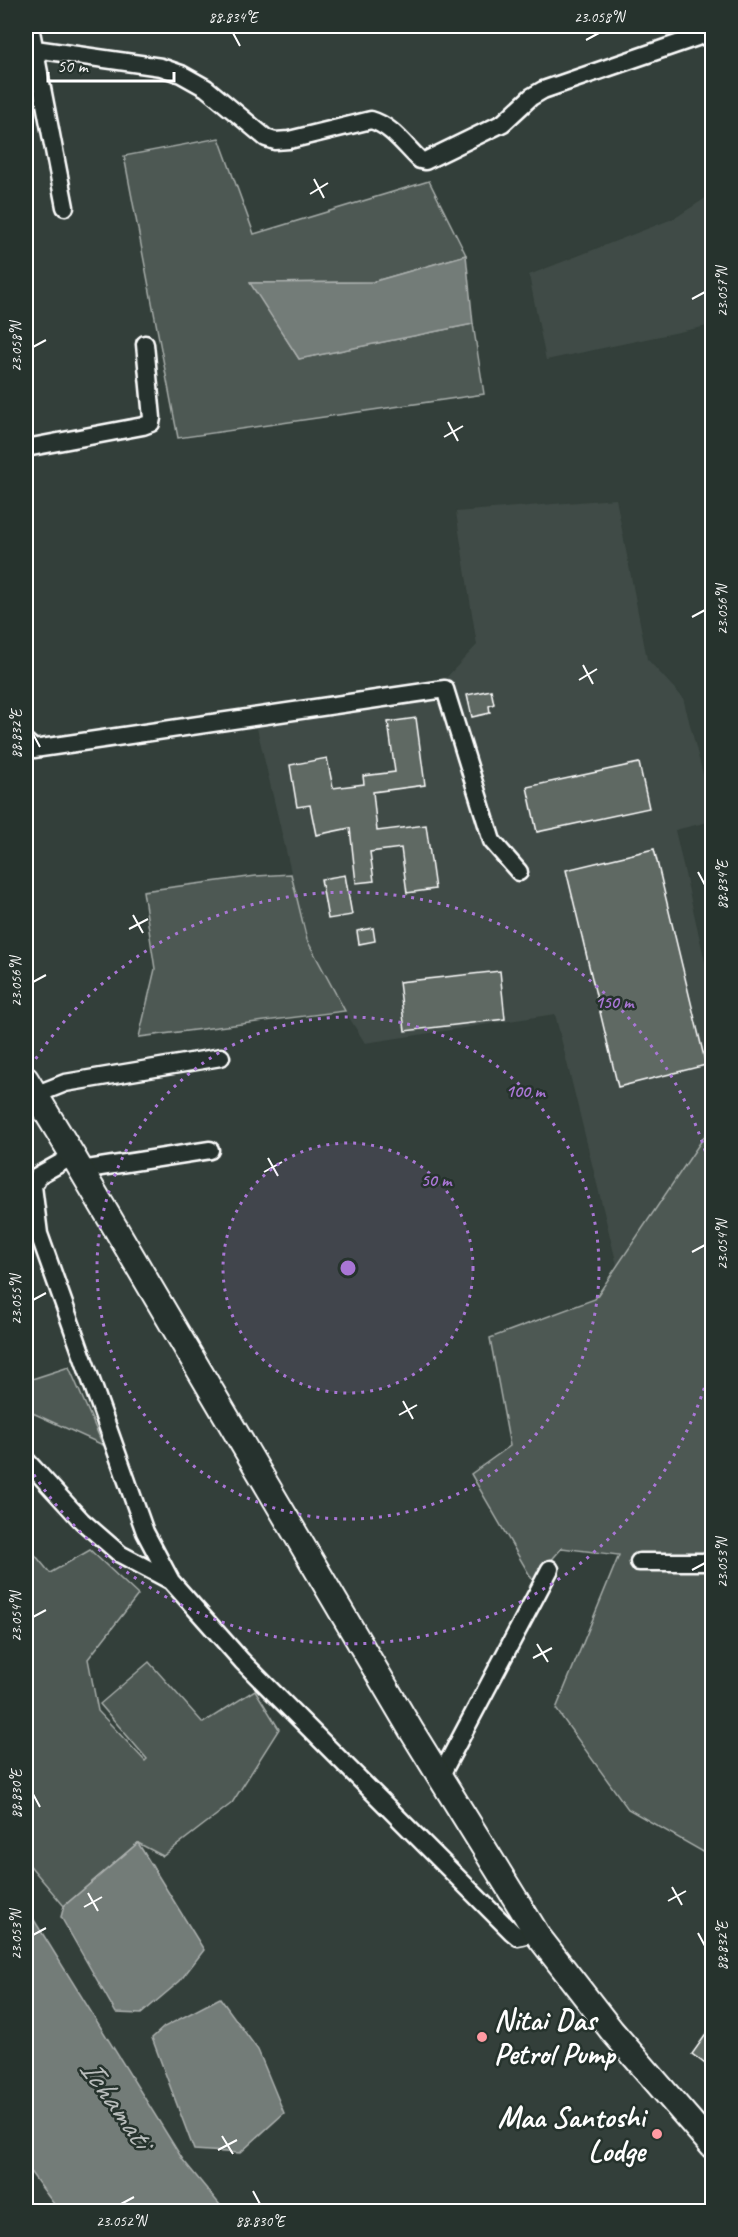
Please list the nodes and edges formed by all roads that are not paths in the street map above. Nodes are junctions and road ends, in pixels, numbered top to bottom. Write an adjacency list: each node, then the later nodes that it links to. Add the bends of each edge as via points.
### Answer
1 (30, 26): 3 (street)
2 (706, 34): 3 (street, via 543,90 503,123 425,161 379,122 371,120 275,141 259,134 207,88 182,74 161,67)
3 (35, 49): 4 (street)
4 (65, 207)
5 (145, 344): 6 (street, via 150,423)
6 (26, 448)
7 (26, 742): 8 (street, via 34,749 445,689 492,841)
8 (519, 873)
9 (221, 1057): 10 (street)
10 (30, 1087): 12 (highway)
11 (210, 1150): 12 (street)
12 (77, 1163): 17 (street, via 39,1175 33,1186 39,1234 145,1532); 18 (highway)
13 (26, 1460): 17 (street, via 82,1521 120,1554)
14 (639, 1562): 15 (street)
15 (712, 1562)
16 (550, 1569): 18 (street)
17 (171, 1581): 19 (street, via 242,1661 512,1932 518,1937)
18 (440, 1777): 19 (highway)
19 (535, 1929): 20 (highway, via 612,2031)
20 (712, 2146)

